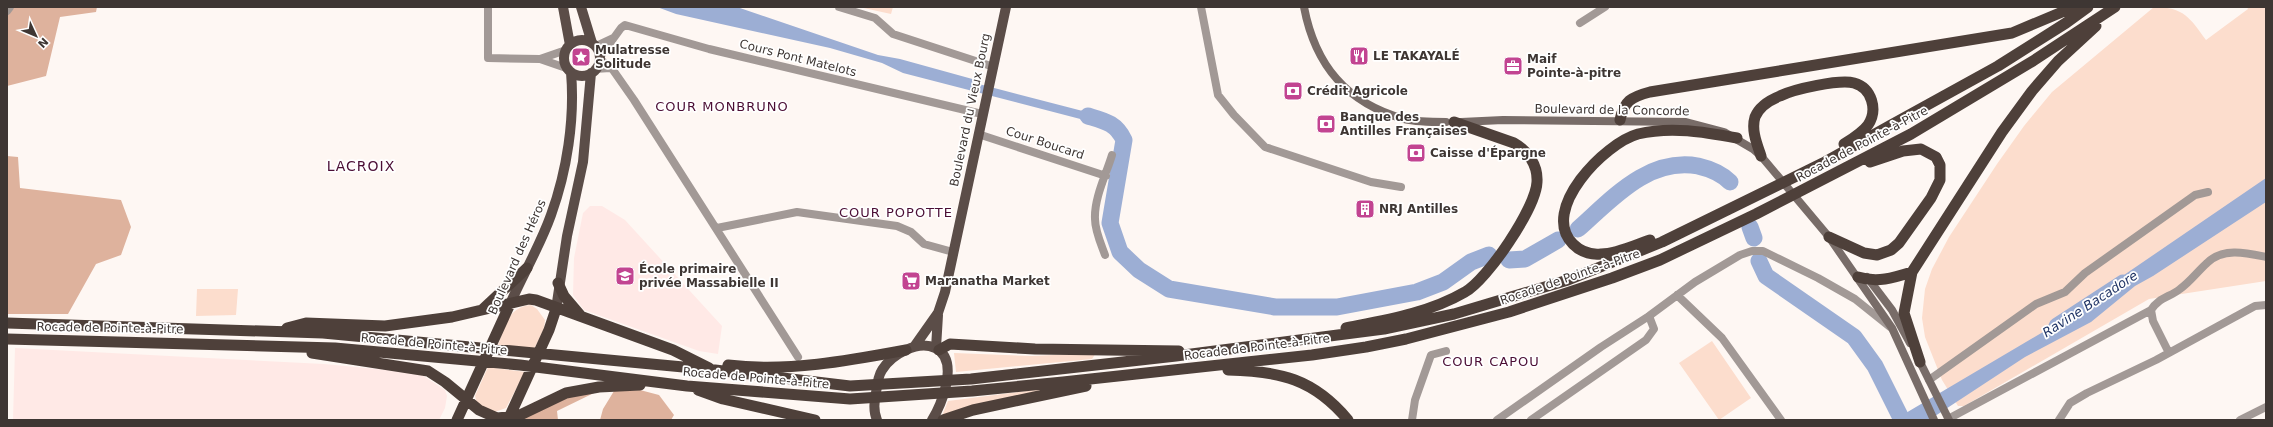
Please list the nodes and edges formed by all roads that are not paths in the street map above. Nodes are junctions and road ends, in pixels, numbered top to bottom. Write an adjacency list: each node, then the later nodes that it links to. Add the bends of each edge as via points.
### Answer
1 (10, 7): 13 (street)
2 (488, 7): 19 (street, via 488,58)
3 (563, 7): 17 (main road)
4 (582, 7): 16 (main road)
5 (838, 7): 20 (street, via 875,18 892,34)
6 (1006, 7): 20 (main road, Boulevard du Vieux Bourg)
7 (1201, 7): 34 (street, via 1218,95 1265,147 1371,182)
8 (1304, 7): 26 (main road, Boulevard de la Concorde, via 1310,31 1322,60 1329,71 1354,96 1404,119)
9 (1605, 7): 14 (street)
10 (2074, 7): 25 (highway, via 2012,33 1650,92 1634,96 1627,102)
11 (2088, 7): 31 (highway, Rocade de Pointe-à-Pitre, via 1998,66)
12 (2116, 7): 33 (highway, Rocade de Pointe-à-Pitre, via 2033,61 1911,134); 44 (highway, via 2058,61 2032,91 1990,150)
13 (7, 11)
14 (1580, 23)
15 (616, 36): 16 (street, Cours Pont Matelots); 18 (street, Cours Pont Matelots); 24 (street, Cours Pont Matelots, via 625,25 709,49)
16 (594, 45): 17 (main road, via 579,40); 18 (main road)
17 (568, 47): 19 (street); 22 (main road, via 565,60)
18 (600, 58): 21 (street); 23 (main road)
19 (540, 59): 22 (street)
20 (994, 67): 24 (main road, Boulevard du Vieux Bourg)
21 (610, 68): 23 (street); 36 (street, via 634,100)
22 (570, 70): 23 (main road, via 580,75); 43 (main road, Boulevard des Héros, via 573,108 563,177 551,215)
23 (593, 71): 47 (main road, via 583,162)
24 (982, 114): 27 (main road, Boulevard du Vieux Bourg)
25 (1620, 120): 26 (main road, Boulevard de la Concorde); 28 (main road, Boulevard de la Concorde, via 1686,122 1710,127)
26 (1450, 122): 61 (highway, via 1518,145 1529,156 1537,171 1534,198 1489,269 1476,284 1448,301 1420,311 1311,334)
27 (978, 134): 32 (street, Cour Boucard); 39 (main road, Boulevard du Vieux Bourg)
28 (1737, 138): 30 (main road, Boulevard de la Concorde); 37 (highway, via 1702,132 1660,130 1636,134 1616,143 1600,156 1580,181 1564,218 1568,235 1577,248 1584,252 1601,254)
29 (1112, 155): 32 (street)
30 (1761, 156): 31 (highway, via 1754,127 1755,117 1767,102 1784,94 1840,82 1857,84 1870,95 1873,104 1871,120 1862,132 1832,151); 38 (main road, Boulevard de la Concorde)
31 (1823, 163): 37 (highway, Rocade de Pointe-à-Pitre)
32 (1106, 176): 41 (street, via 1095,218)
33 (1823, 179): 38 (highway, via 1913,148 1929,152 1940,164 1940,180 1936,190 1891,250 1878,255 1864,253); 72 (highway, Rocade de Pointe-à-Pitre, via 1660,260 1509,312 1366,347)
34 (1401, 187)
35 (2208, 192): 77 (street, via 2195,194 2085,273 2065,292 2036,304)
36 (717, 228): 39 (street, via 797,212 897,226 910,232 924,244); 68 (street)
37 (1688, 230): 61 (highway, Rocade de Pointe-à-Pitre, via 1568,280 1454,314 1384,329)
38 (1829, 237): 40 (main road, Boulevard de la Concorde)
39 (953, 252): 54 (main road, Boulevard du Vieux Bourg)
40 (1841, 252): 45 (main road); 46 (main road)
41 (1105, 255)
42 (2266, 257): 52 (street, via 2238,252 2211,259 2180,290 2158,301)
43 (527, 268): 49 (main road, Boulevard des Héros); 53 (highway)
44 (1912, 272): 46 (highway, via 1894,278); 70 (highway, via 1904,313)
45 (1858, 277): 46 (highway); 58 (main road)
46 (1870, 280): 70 (main road, via 1892,310)
47 (558, 283): 51 (main road); 56 (highway, via 568,302)
48 (1677, 295): 55 (street); 58 (street, via 1740,255 1763,251 1855,299); 96 (street, via 1722,338)
49 (510, 304): 51 (highway, via 529,299); 53 (highway); 83 (highway, Boulevard des Héros)
50 (2266, 305): 67 (street, via 2255,306)
51 (556, 309): 56 (highway); 85 (highway)
52 (2151, 310): 67 (street, via 2153,320); 86 (street)
53 (482, 311): 59 (highway, via 385,326 306,323)
54 (938, 313): 63 (main road, Boulevard du Vieux Bourg); 64 (main road, Boulevard du Vieux Bourg)
55 (1649, 316): 94 (street, via 1600,347); 95 (street, via 1654,329 1646,340)
56 (582, 318): 69 (highway, via 673,350)
57 (7, 323): 59 (highway, Rocade de Pointe-à-Pitre)
58 (1892, 328): 97 (main road)
59 (277, 331): 73 (highway, Rocade de Pointe-à-Pitre, via 337,334)
60 (7, 339): 62 (highway, Rocade de Pointe-à-Pitre)
61 (1301, 340): 65 (highway, Rocade de Pointe-à-Pitre)
62 (277, 346): 79 (highway, Rocade de Pointe-à-Pitre, via 421,355); 83 (highway, via 428,371)
63 (910, 349): 64 (main road, via 924,345); 71 (highway, via 832,364); 89 (main road, Boulevard du Vieux Bourg, via 890,361 881,372 874,406)
64 (938, 349): 65 (highway, via 950,344 1013,348); 90 (main road, via 947,366 947,384 942,403)
65 (1208, 351): 76 (highway, Rocade de Pointe-à-Pitre, via 970,379 856,386)
66 (1446, 351): 93 (street, via 1431,355 1415,400)
67 (2169, 353): 98 (street, via 2070,403)
68 (798, 357)
69 (693, 360): 71 (highway); 73 (highway)
70 (1920, 362): 77 (main road)
71 (759, 367): 76 (highway)
72 (1190, 368): 74 (highway, Rocade de Pointe-à-Pitre); 75 (highway)
73 (715, 370): 76 (highway, Rocade de Pointe-à-Pitre)
74 (1173, 370): 78 (highway); 81 (highway, Rocade de Pointe-à-Pitre, via 972,391 857,399)
75 (1247, 371): 78 (highway, via 1192,373); 92 (highway, via 1270,373 1306,384 1331,400)
76 (739, 373)
77 (1929, 380): 86 (main road)
78 (1107, 382): 91 (highway, via 973,410)
79 (671, 384): 80 (highway); 81 (highway, Rocade de Pointe-à-Pitre)
80 (651, 385): 82 (highway); 85 (highway, via 599,387 566,393 525,414)
81 (687, 386): 82 (highway)
82 (703, 392): 88 (highway)
83 (467, 401): 85 (highway, via 489,416); 87 (highway, Boulevard des Héros)
84 (2266, 407): 99 (street)
85 (509, 419)
86 (1949, 419)
87 (457, 420)
88 (815, 420)
89 (877, 420)
90 (932, 420)
91 (943, 420)
92 (1348, 420)
93 (1412, 420)
94 (1497, 420)
95 (1531, 420)
96 (1781, 420)
97 (1934, 420)
98 (2059, 420)
99 (2240, 420)

